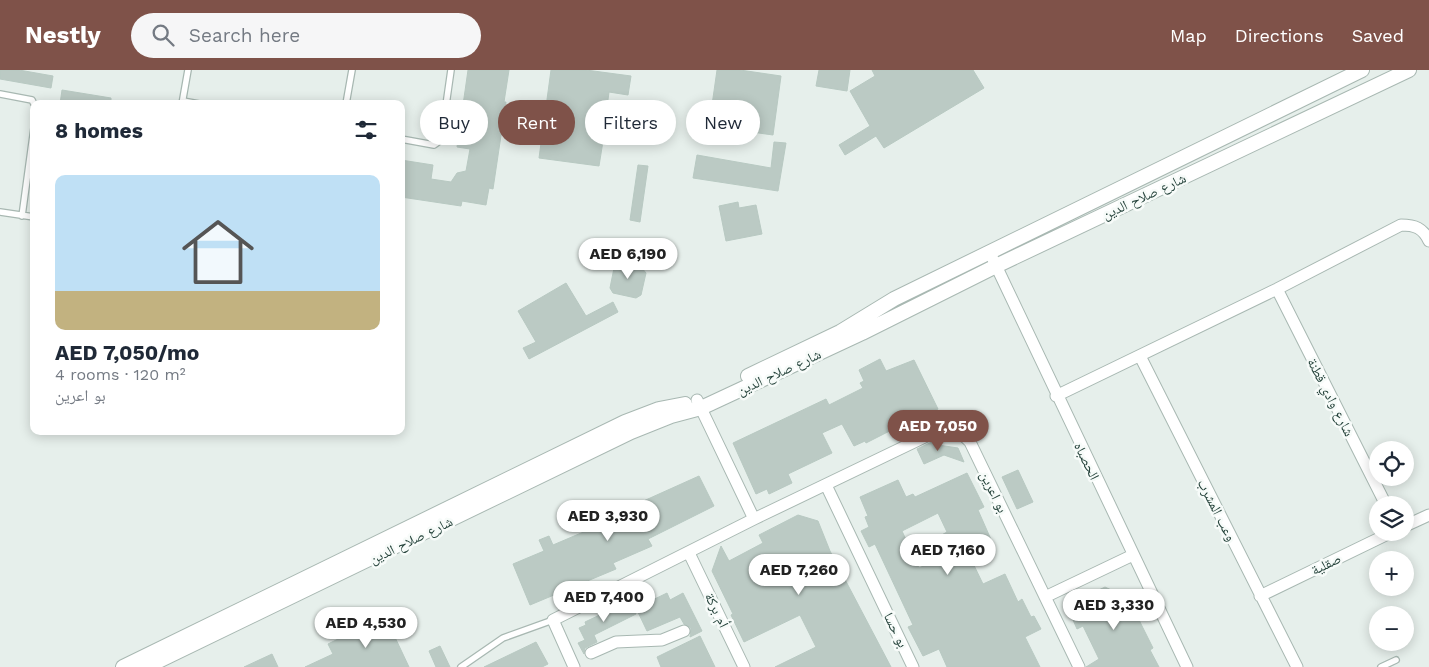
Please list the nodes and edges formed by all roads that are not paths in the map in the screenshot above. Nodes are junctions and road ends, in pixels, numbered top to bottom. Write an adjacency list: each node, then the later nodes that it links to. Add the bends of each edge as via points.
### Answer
1 (188, 70): 9 (lane)
2 (352, 70): 10 (lane)
3 (451, 70): 12 (lane, via 441,140 434,145)
4 (1362, 70): 6 (street, شارع صلاح الدين)
5 (1409, 70): 11 (street, شارع صلاح الدين)
6 (1337, 77): 11 (street); 18 (street, شارع صلاح الدين)
7 (0, 94): 8 (lane)
8 (32, 100)
9 (182, 100)
10 (347, 100)
11 (1344, 101): 18 (street, شارع صلاح الدين)
12 (405, 140)
13 (30, 157): 15 (lane)
14 (0, 212): 15 (lane)
15 (22, 216): 16 (lane)
16 (30, 217)
17 (1429, 241): 19 (street, via 1418,227 1401,225)
18 (993, 259): 21 (street, الحصباه); 22 (street, شارع صلاح الدين, via 862,333)
19 (1277, 289): 20 (street); 24 (street, شارع وادي قطنة)
20 (1140, 356): 21 (street); 31 (street, وعب المشرب)
21 (1056, 396): 30 (street, الحصباه)
22 (699, 404): 26 (street); 38 (street, شارع صلاح الدين, via 659,409 625,422); 39 (street, شارع صلاح الدين, via 639,429)
23 (826, 485): 26 (street, بو اعرين); 32 (street, بو اعرين, via 937,431 955,430 970,442); 42 (street, بو حسا)
24 (1381, 496)
25 (1429, 515): 27 (street)
26 (754, 519): 29 (street, بو اعرين)
27 (1414, 522)
28 (1373, 541): 31 (street, صقلية)
29 (689, 553): 33 (street, بو اعرين); 41 (street, أم بركة)
30 (1133, 555): 32 (street); 44 (street, الحصباه)
31 (1260, 596): 37 (street, وعب المشرب)
32 (1044, 597): 43 (street, بو اعرين)
33 (553, 620): 36 (street); 40 (lane, via 503,638)
34 (684, 631): 36 (street, via 662,640 616,642)
35 (1396, 660): 45 (lane)
36 (572, 664)
37 (1293, 666)
38 (123, 667)
39 (146, 667)
40 (461, 667)
41 (744, 667)
42 (914, 667)
43 (1079, 667)
44 (1187, 667)
45 (1381, 667)

